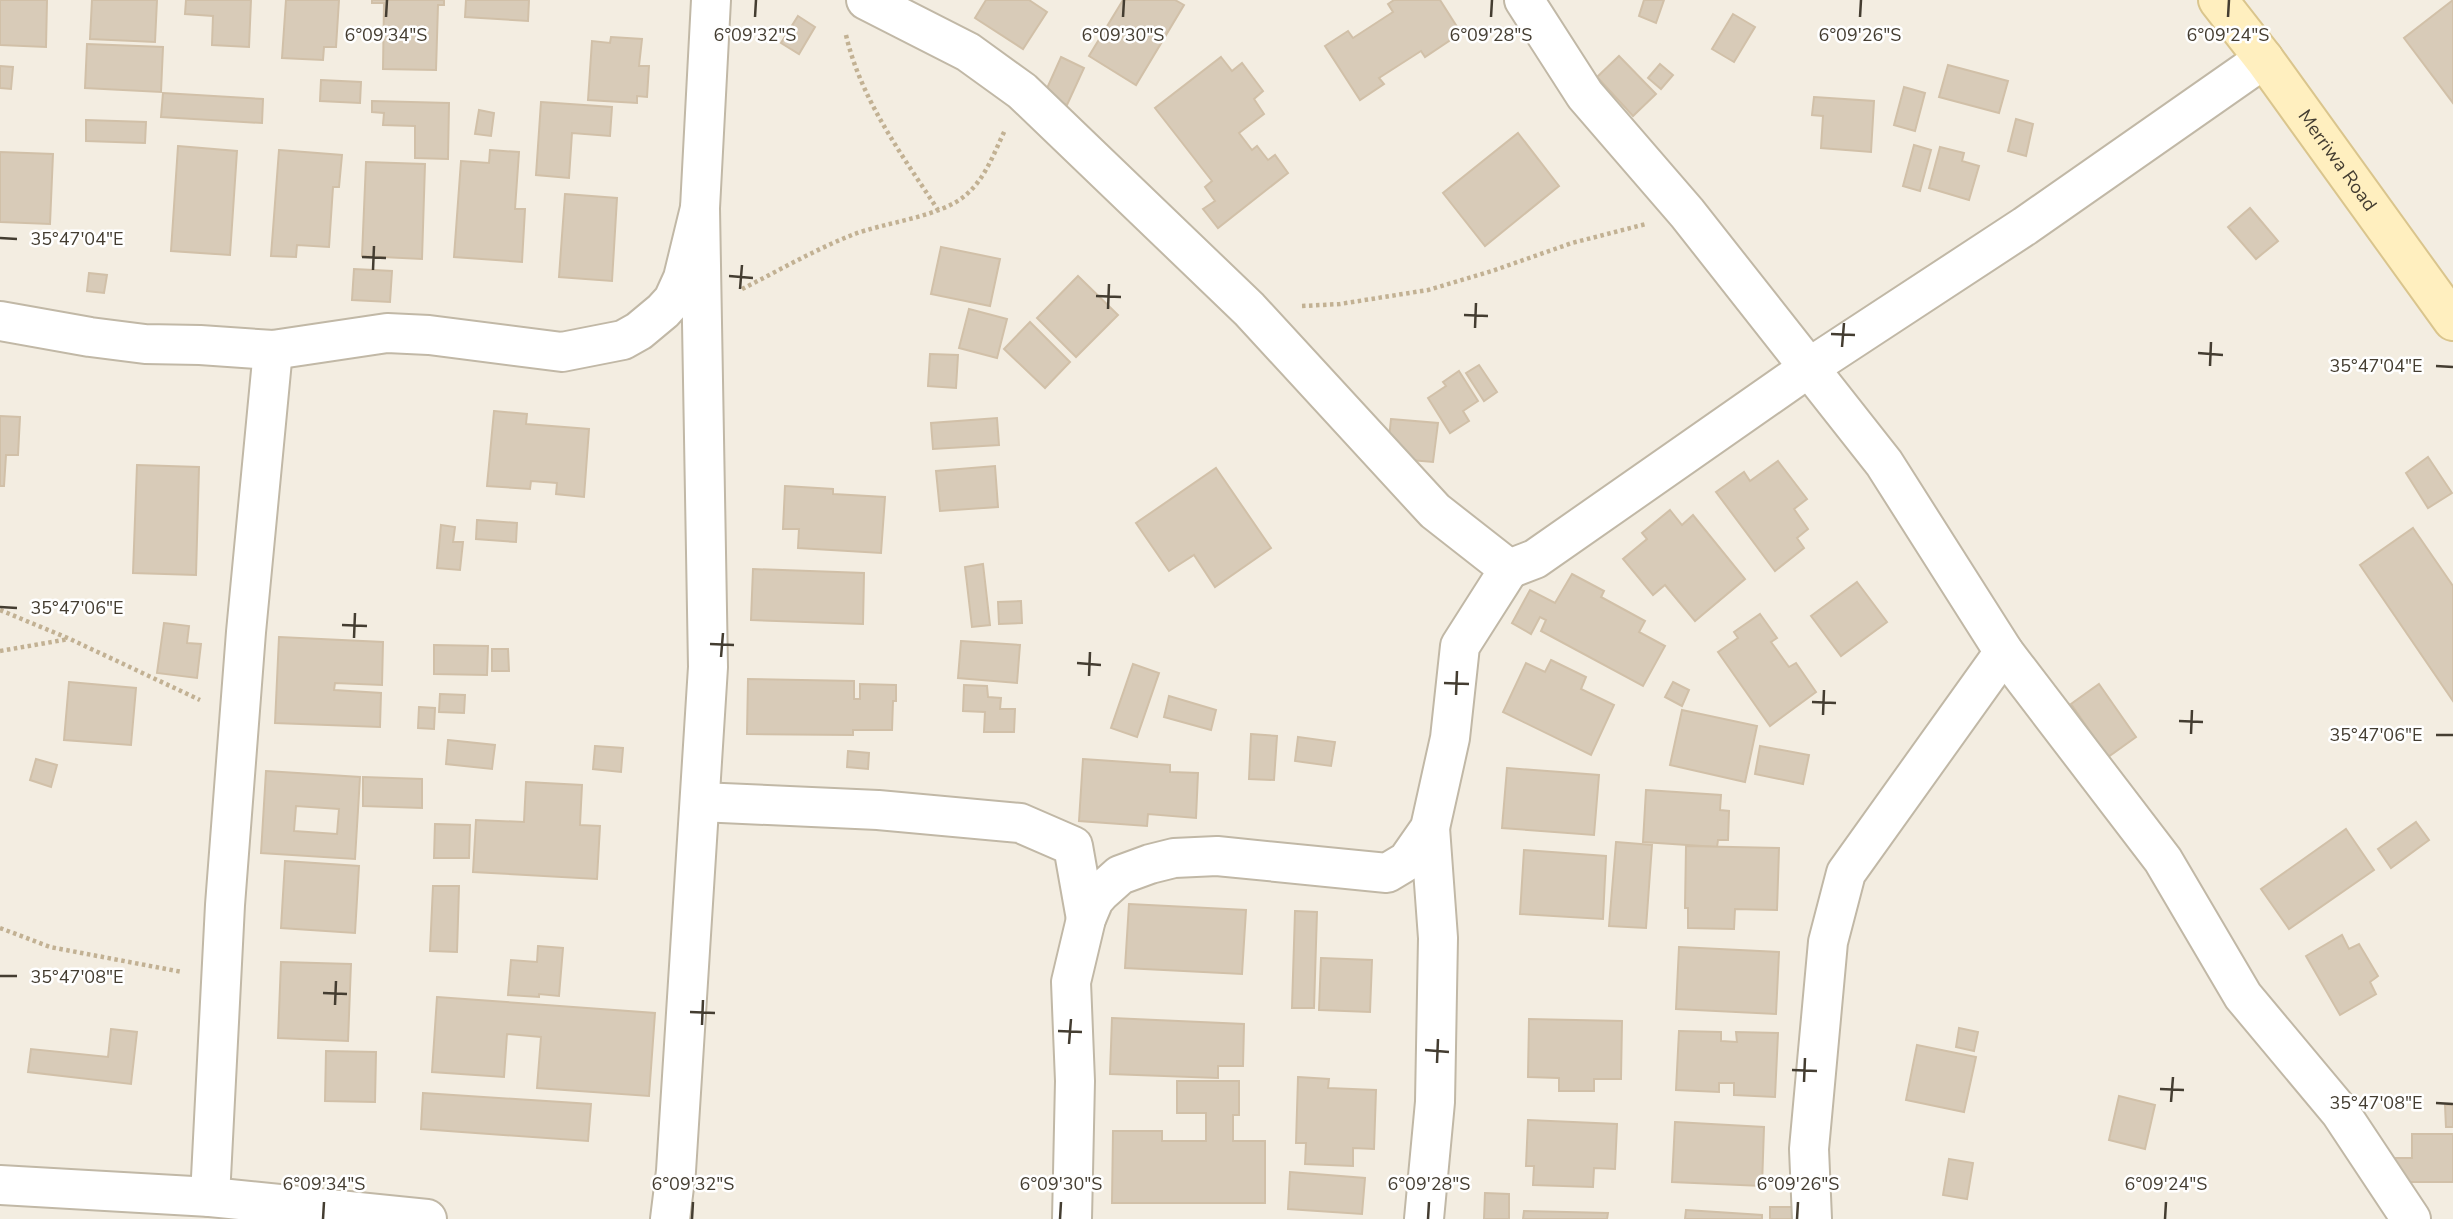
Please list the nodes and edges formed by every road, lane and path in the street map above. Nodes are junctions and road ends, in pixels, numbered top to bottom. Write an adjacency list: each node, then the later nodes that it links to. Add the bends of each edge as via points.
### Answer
1 (711, 0): 7 (street)
2 (1524, 0): 9 (street, via 1585,95)
3 (2218, 0): 5 (street, Merriwa Road)
4 (855, 13): 6 (street, via 968,52); 8 (path, via 866,94)
5 (2264, 59): 13 (street, Merriwa Road); 15 (street, via 2025,226)
6 (1022, 91): 8 (path, via 989,167 966,195); 11 (street)
7 (700, 208): 14 (street, via 673,300 623,340 562,352 387,333); 22 (street, via 708,667)
8 (937, 210): 10 (path, via 855,234)
9 (1687, 213): 11 (path, via 1572,243 1428,290 1340,303); 15 (street)
10 (737, 291)
11 (1249, 309): 16 (street, via 1435,511)
12 (0, 321): 14 (street, via 145,344)
13 (2453, 321)
14 (273, 351): 21 (street)
15 (1810, 367): 16 (street, via 1535,559); 20 (street, via 1884,463)
16 (1509, 569): 23 (street, via 1460,646 1450,738)
17 (0, 610): 18 (path)
18 (70, 639): 19 (path); 21 (path)
19 (0, 651)
20 (2004, 652): 29 (street, via 2163,860 2243,996 2340,1112); 34 (street, via 1846,873 1828,942 1809,1149)
21 (239, 719): 26 (street)
22 (700, 802): 24 (street, via 878,810 1020,823 1073,846); 31 (street)
23 (1430, 828): 24 (street, via 1407,861 1387,873 1217,856 1150,864 1110,883 1094,900); 33 (street, via 1438,938 1435,1102)
24 (1086, 919): 32 (street, via 1071,982 1075,1081)
25 (0, 928): 26 (path, via 50,947)
26 (222, 978): 28 (street)
27 (0, 1185): 28 (street)
28 (209, 1196): 30 (street)
29 (2397, 1213)
30 (427, 1219)
31 (670, 1219)
32 (1072, 1219)
33 (1424, 1219)
34 (1812, 1219)

